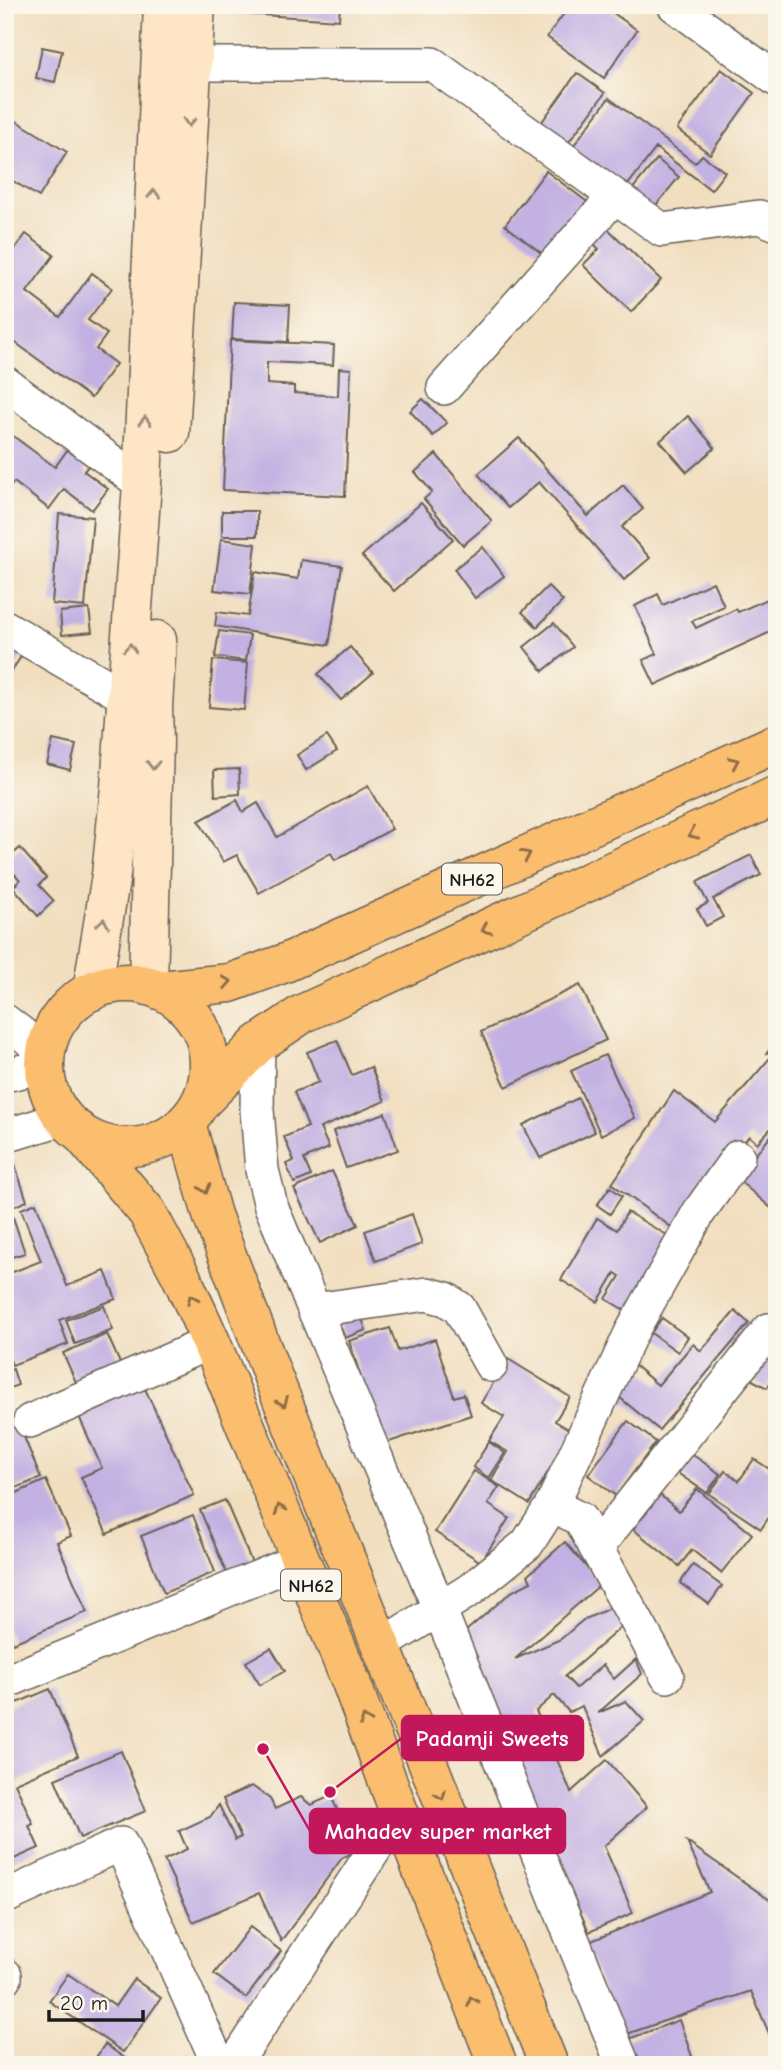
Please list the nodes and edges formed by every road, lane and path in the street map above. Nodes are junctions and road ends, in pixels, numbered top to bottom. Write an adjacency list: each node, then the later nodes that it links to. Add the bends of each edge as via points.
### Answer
1 (163, 5): 10 (main road, one-way to 1)
2 (196, 5): 4 (main road)
3 (674, 5): 5 (street)
4 (192, 64): 6 (street, via 432,64); 12 (main road, one-way to 12)
5 (777, 80)
6 (615, 196): 7 (street, via 662,230 759,217); 9 (street)
7 (777, 224)
8 (5, 383): 10 (street)
9 (444, 388)
10 (142, 484): 12 (main road, one-way to 10)
11 (5, 627): 12 (street)
12 (140, 702): 15 (main road, one-way to 15); 16 (main road, one-way to 12, via 120,787)
13 (777, 743): 15 (highway, NH62, one-way to 13, via 230,983 285,963)
14 (777, 795): 18 (highway, NH62, one-way to 18, via 302,1014)
15 (154, 988): 16 (highway, NH62, via 130,984); 21 (highway, NH62, via 179,1001 204,1037 208,1082)
16 (92, 991): 19 (highway, NH62, via 71,1006 55,1026)
17 (5, 1021): 19 (street)
18 (258, 1044): 21 (highway, NH62); 25 (street, via 262,1170 271,1206)
19 (46, 1059): 20 (street); 22 (highway, NH62, via 51,1093)
20 (5, 1075)
21 (193, 1113): 22 (highway, NH62, via 171,1135 133,1147 95,1140); 34 (highway, NH62, one-way to 34, via 212,1215)
22 (71, 1124): 23 (street); 27 (highway, NH62, one-way to 22, via 147,1212)
23 (5, 1134)
24 (738, 1157): 30 (street, via 699,1212 631,1333)
25 (314, 1310): 28 (street, via 426,1294 446,1299 459,1308); 33 (street)
26 (777, 1337): 31 (street, via 769,1330)
27 (211, 1342): 29 (street); 32 (highway, NH62, one-way to 27)
28 (491, 1365)
29 (30, 1421)
30 (552, 1505): 31 (street, via 580,1519); 33 (street, via 527,1544 470,1590)
31 (596, 1548): 35 (street)
32 (300, 1560): 36 (street); 37 (highway, NH62, one-way to 32)
33 (439, 1608): 34 (street); 43 (street)
34 (382, 1646): 42 (highway, NH62, one-way to 42)
35 (667, 1676)
36 (5, 1682)
37 (399, 1812): 40 (street); 41 (highway, NH62, one-way to 37)
38 (5, 1897): 39 (street, via 121,1844)
39 (219, 2065)
40 (234, 2065)
41 (498, 2065)
42 (549, 2065)
43 (623, 2065)

